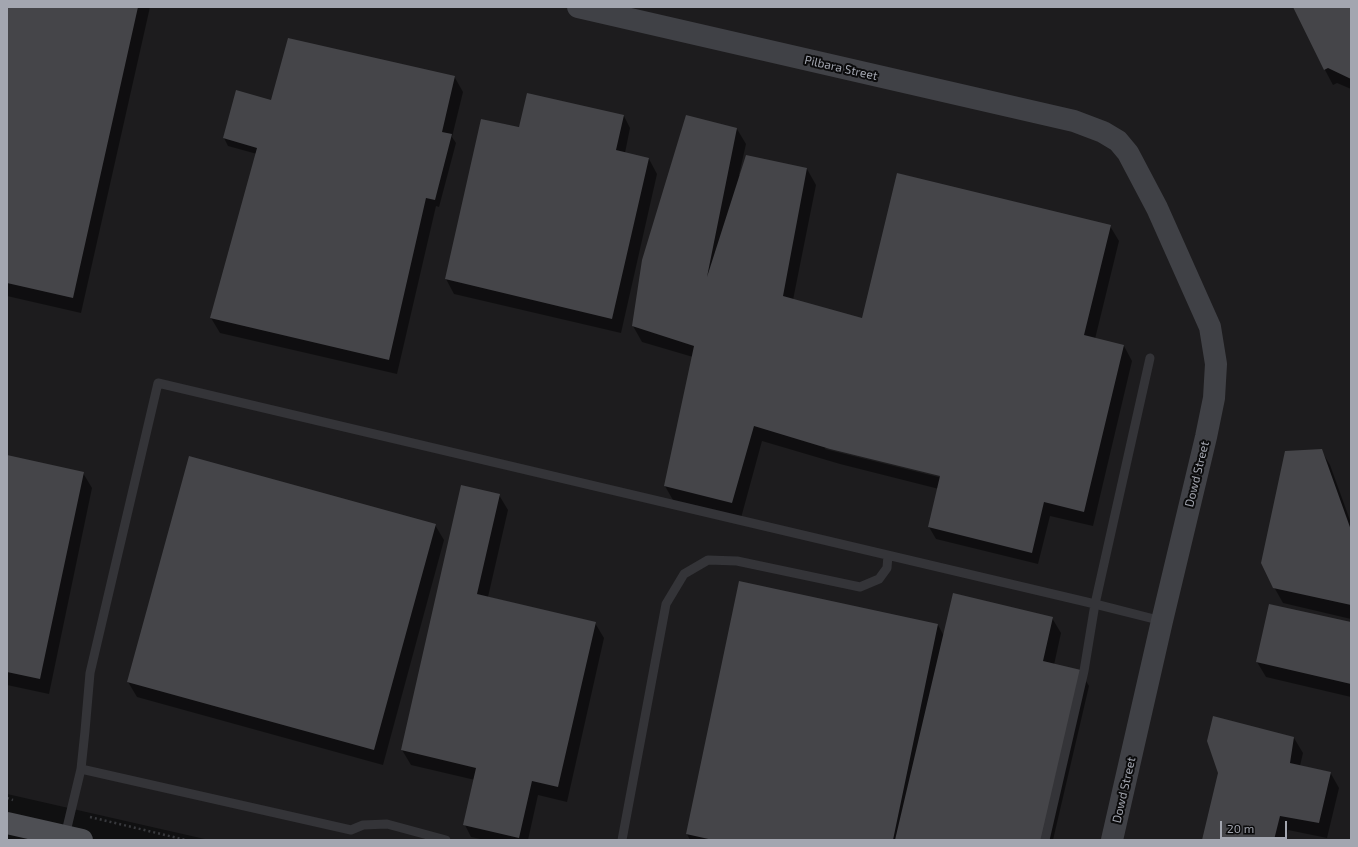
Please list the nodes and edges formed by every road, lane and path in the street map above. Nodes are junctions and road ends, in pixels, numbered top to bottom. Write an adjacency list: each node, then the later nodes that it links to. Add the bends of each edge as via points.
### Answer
1 (578, 7): 2 (main road, Pilbara Street, via 1074,121)
2 (1103, 132): 6 (main road, Dowd Street, via 1118,141 1128,153 1158,208 1210,327 1216,364 1214,398 1206,437)
3 (1150, 358): 5 (lane)
4 (888, 555): 5 (lane); 7 (lane, via 158,383 90,673); 15 (lane, via 887,568 879,579 860,588 737,561 708,560 684,574 666,604)
5 (1095, 604): 6 (lane); 16 (lane, via 1084,671)
6 (1162, 621): 17 (main road, Dowd Street)
7 (81, 769): 10 (lane); 14 (lane, via 351,830 363,825 386,824)
8 (7, 798): 9 (path)
9 (14, 800)
10 (70, 813): 12 (lane); 13 (path)
11 (7, 823): 12 (main road)
12 (74, 838)
13 (186, 840)
14 (446, 840)
15 (622, 840)
16 (1045, 840)
17 (1112, 840)

